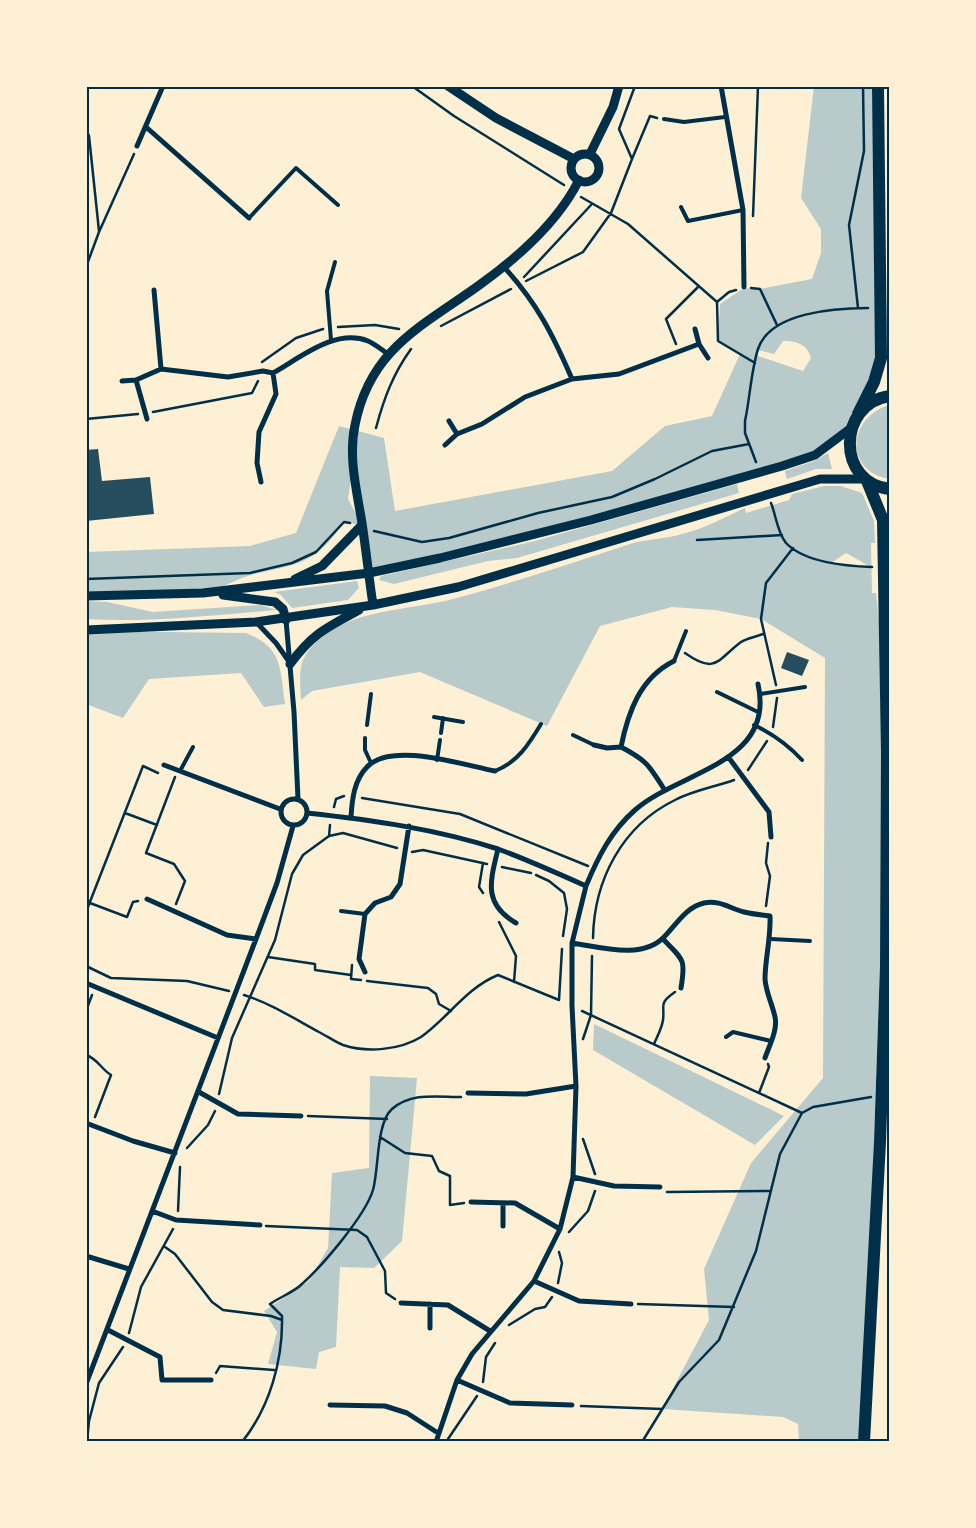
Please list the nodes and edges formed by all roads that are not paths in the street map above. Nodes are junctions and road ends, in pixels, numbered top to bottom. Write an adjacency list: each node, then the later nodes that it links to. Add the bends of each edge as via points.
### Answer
1 (163, 86): 8 (street)
2 (448, 86): 11 (street, via 496,118)
3 (619, 86): 10 (street, via 613,108)
4 (721, 86): 6 (street)
5 (878, 86): 32 (main road, via 881,358 874,382)
6 (724, 116): 7 (lane, via 684,122); 15 (street)
7 (664, 119)
8 (146, 127): 9 (street); 16 (street)
9 (137, 146)
10 (590, 154): 11 (street, via 581,154); 12 (street, via 597,160 598,173 588,182)
11 (574, 160): 12 (street, via 571,169)
12 (579, 180): 18 (street, via 547,224)
13 (338, 205): 16 (lane, via 296,168)
14 (681, 207): 15 (lane, via 688,221)
15 (743, 210): 19 (street)
16 (249, 218)
17 (335, 262): 22 (lane, via 326,291)
18 (504, 267): 24 (street, via 408,334); 29 (street, via 519,283 551,331)
19 (744, 288)
20 (154, 290): 26 (street)
21 (695, 329): 23 (street)
22 (331, 340): 24 (street, via 368,341); 27 (street)
23 (700, 344): 25 (street); 29 (street, via 619,374)
24 (388, 354): 41 (street, via 363,397 354,427 354,471)
25 (708, 358)
26 (161, 369): 27 (street, via 228,377 263,371); 28 (street)
27 (273, 373): 39 (street, via 276,394 259,432)
28 (136, 380): 30 (street); 33 (street)
29 (572, 380): 36 (street, via 525,397 482,424)
30 (122, 381)
31 (890, 396): 32 (main road, via 868,404)
32 (858, 414): 35 (main road)
33 (147, 419)
34 (448, 421): 36 (street)
35 (851, 428): 38 (main road, via 850,456); 42 (street, via 815,455 782,466 591,520)
36 (457, 434): 37 (street)
37 (445, 445)
38 (866, 480): 40 (main road, via 882,489); 46 (street, via 820,479 466,585); 135 (main road, via 883,520 887,752 886,965)
39 (261, 482)
40 (890, 489)
41 (362, 525): 42 (street); 43 (street, via 322,566)
42 (369, 573): 43 (street); 46 (street)
43 (288, 583): 44 (street)
44 (203, 593): 45 (street); 47 (street, via 275,602 282,608)
45 (86, 596)
46 (370, 606): 47 (street); 52 (street, via 321,630 306,642)
47 (286, 620): 48 (street); 52 (street)
48 (256, 622): 49 (street, via 206,627); 52 (street)
49 (86, 630)
50 (686, 631): 51 (lane)
51 (674, 661): 71 (street, via 664,666 642,688 627,717)
52 (290, 664): 80 (street)
53 (758, 684): 57 (street)
54 (805, 687): 57 (lane)
55 (717, 692): 58 (lane)
56 (371, 694): 63 (lane)
57 (760, 694): 58 (street)
58 (758, 712): 64 (street)
59 (434, 717): 60 (lane)
60 (443, 718): 61 (lane); 65 (lane)
61 (463, 722)
62 (541, 724): 78 (lane, via 522,753 508,766)
63 (366, 725)
64 (754, 725): 72 (street, via 746,743); 74 (lane, via 771,733)
65 (441, 733)
66 (573, 735): 69 (lane)
67 (365, 738): 75 (lane, via 365,750)
68 (440, 740): 73 (lane)
69 (594, 745): 71 (street)
70 (193, 747): 77 (lane)
71 (620, 747): 79 (street, via 650,765)
72 (729, 758): 79 (street); 86 (street, via 770,812)
73 (437, 760): 75 (street, via 409,754 378,758); 78 (street)
74 (802, 760)
75 (371, 763): 83 (street, via 358,781)
76 (164, 765): 77 (street)
77 (179, 770): 81 (street)
78 (495, 771)
79 (664, 789): 88 (street, via 636,809 616,829 599,855)
80 (298, 799): 81 (street, via 286,801); 82 (street, via 305,805)
81 (280, 809): 84 (street, via 282,820)
82 (307, 813): 83 (street); 84 (street, via 301,824)
83 (350, 817): 85 (street)
84 (293, 826): 93 (street, via 277,884)
85 (409, 826): 87 (street); 91 (street, via 400,884 391,897 375,904)
86 (771, 837)
87 (498, 849): 88 (street); 92 (street, via 490,889 502,915)
88 (586, 886): 97 (street)
89 (147, 899): 93 (street, via 227,935)
90 (341, 911): 91 (lane)
91 (365, 914): 98 (street, via 359,959)
92 (516, 924)
93 (256, 939): 102 (street)
94 (663, 939): 95 (street, via 688,911 701,904 715,902 743,912 770,916); 97 (street, via 627,951); 100 (street, via 682,960)
95 (771, 939): 96 (lane); 103 (street, via 765,976 766,991 775,1018)
96 (810, 941)
97 (572, 944): 105 (street)
98 (365, 972)
99 (86, 983): 102 (street)
100 (681, 988)
101 (726, 1037): 103 (lane, via 733,1032)
102 (218, 1038): 106 (street)
103 (771, 1041): 104 (street)
104 (765, 1058)
105 (576, 1086): 107 (street, via 526,1094); 111 (street)
106 (199, 1092): 108 (street, via 238,1114); 110 (street)
107 (468, 1093)
108 (302, 1116)
109 (89, 1124): 110 (street)
110 (175, 1153): 115 (street)
111 (572, 1177): 112 (street, via 614,1186); 118 (street)
112 (660, 1187)
113 (471, 1202): 114 (street)
114 (503, 1203): 117 (street); 118 (street, via 516,1203)
115 (152, 1211): 116 (street, via 176,1220); 120 (street)
116 (260, 1225)
117 (503, 1226)
118 (560, 1229): 121 (street)
119 (86, 1256): 120 (street)
120 (129, 1270): 126 (street)
121 (534, 1281): 124 (street, via 579,1301); 127 (street)
122 (401, 1303): 123 (street)
123 (430, 1304): 125 (street); 127 (street, via 448,1305)
124 (631, 1304)
125 (430, 1328)
126 (108, 1330): 128 (street, via 160,1357 162,1380); 130 (street)
127 (490, 1331): 129 (street)
128 (211, 1380)
129 (457, 1380): 132 (street, via 510,1403); 133 (street)
130 (86, 1384)
131 (330, 1405): 133 (street, via 385,1406 407,1413)
132 (572, 1405)
133 (438, 1433): 134 (street)
134 (436, 1442)
135 (864, 1442)

